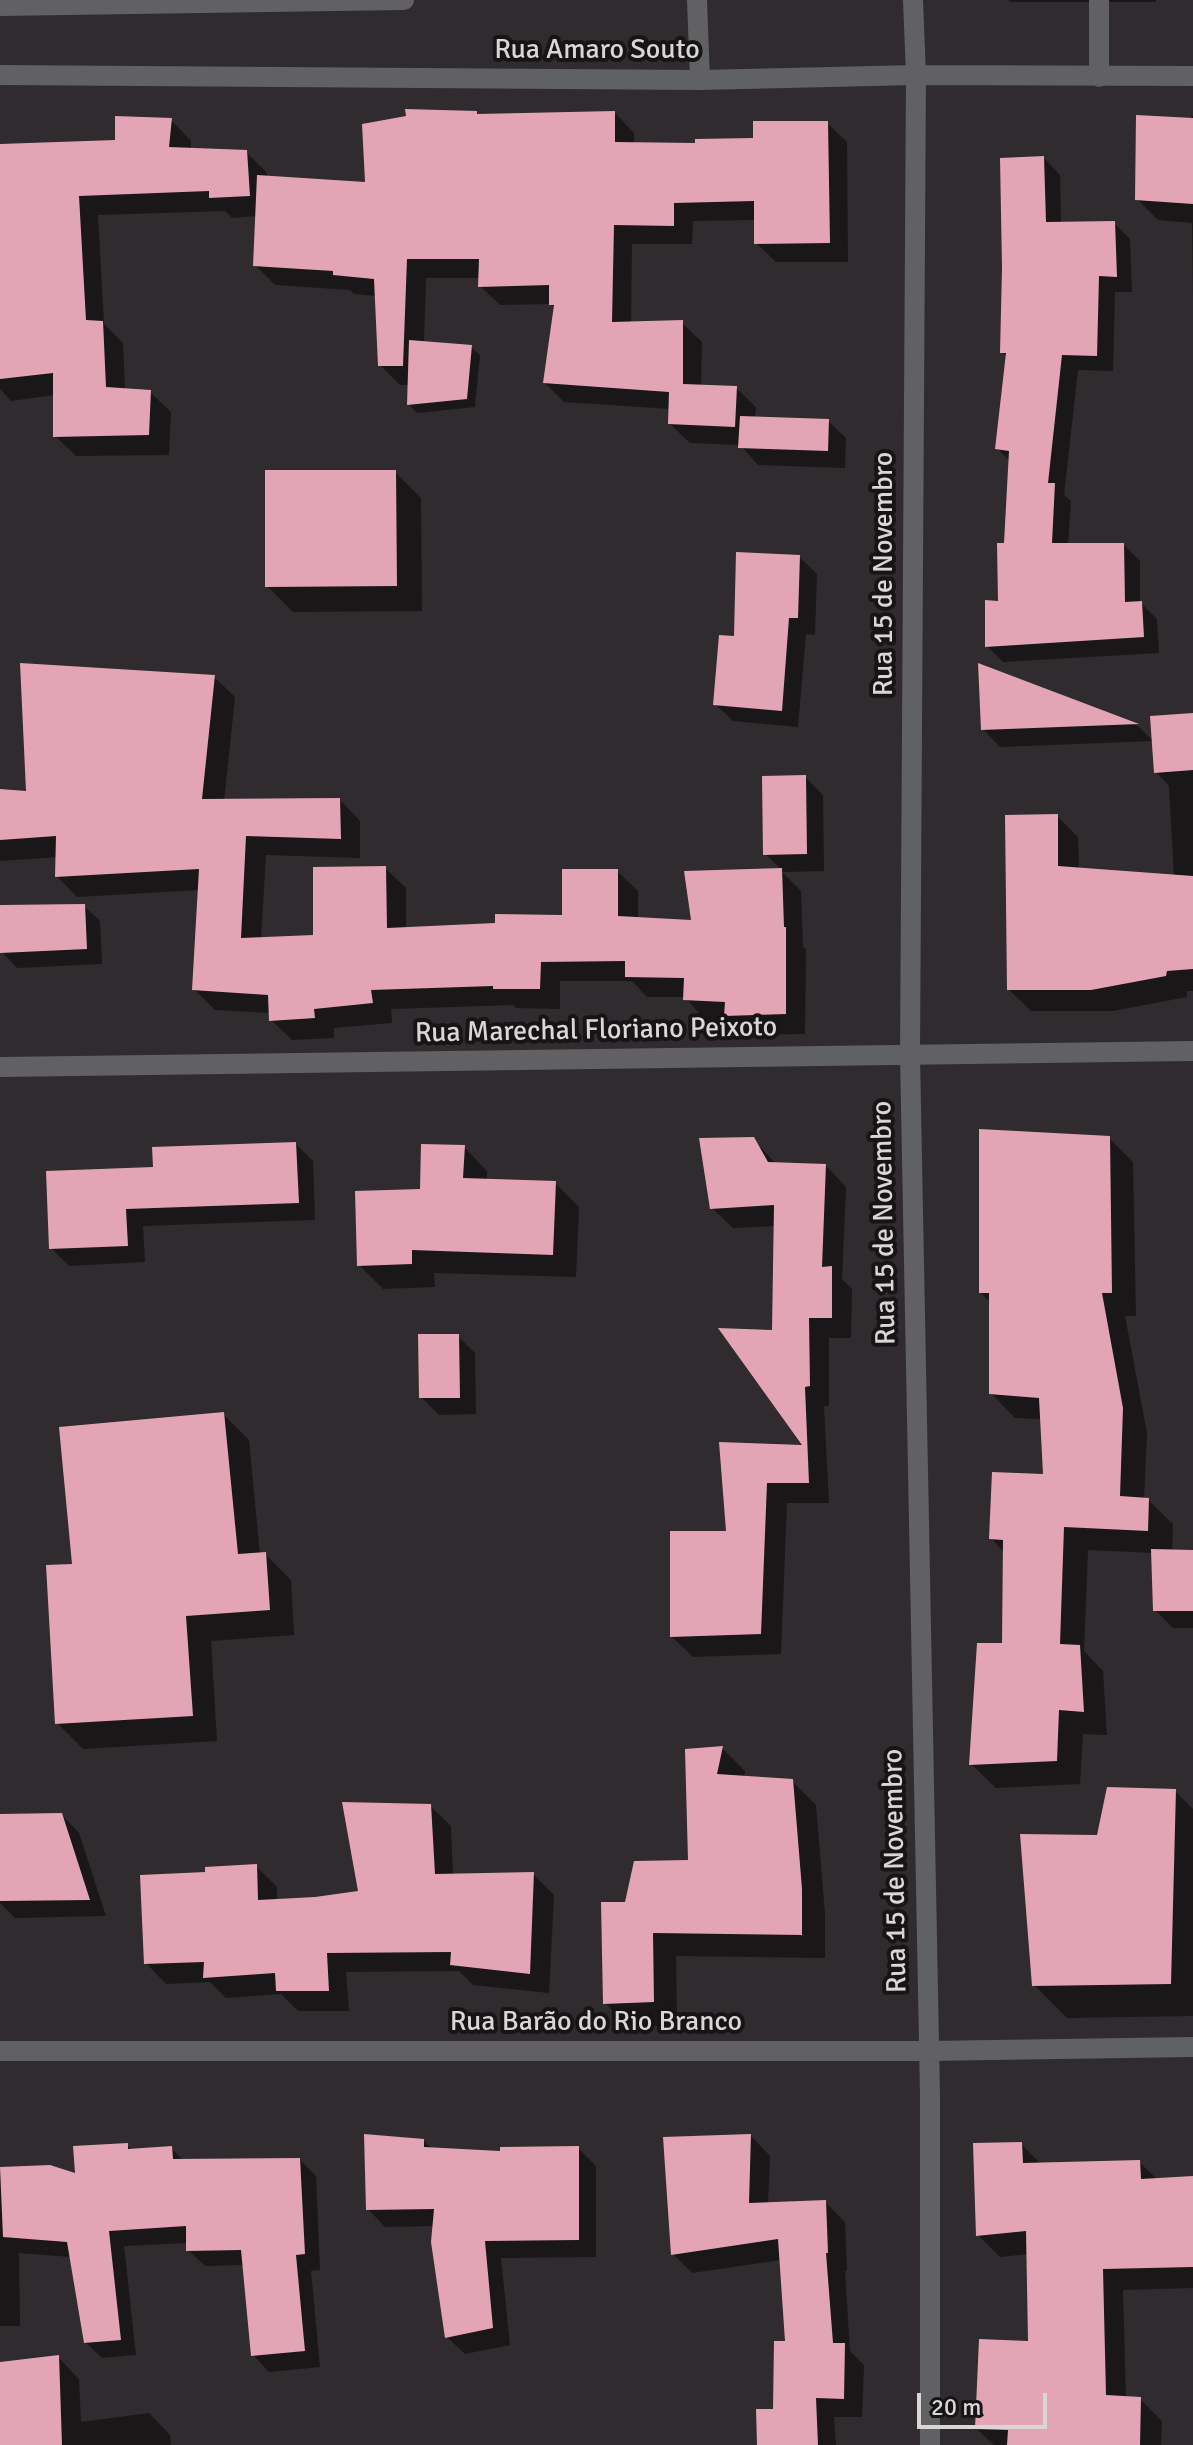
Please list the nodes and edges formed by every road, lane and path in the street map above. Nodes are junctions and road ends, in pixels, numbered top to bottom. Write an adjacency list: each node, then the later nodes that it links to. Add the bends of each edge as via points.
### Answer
1 (404, 0): 5 (street)
2 (697, 0): 10 (street)
3 (913, 0): 7 (street, Rua 15 de Novembro)
4 (1099, 0): 9 (street)
5 (0, 6)
6 (0, 75): 10 (street, Rua Amaro Souto)
7 (916, 75): 9 (street, Rua Amaro Souto); 10 (street, Rua Amaro Souto); 12 (street, Rua 15 de Novembro)
8 (1193, 76): 9 (street, Rua Amaro Souto)
9 (1099, 77)
10 (700, 80)
11 (1193, 1051): 12 (street, Rua Marechal Floriano Peixoto)
12 (910, 1055): 13 (street, Rua Marechal Floriano Peixoto); 16 (street, Rua 15 de Novembro)
13 (0, 1067)
14 (1193, 2047): 16 (street, Rua Barão do Rio Branco)
15 (0, 2051): 16 (street, Rua Barão do Rio Branco)
16 (927, 2051): 17 (street, Rua 15 de Novembro)
17 (930, 2445)

